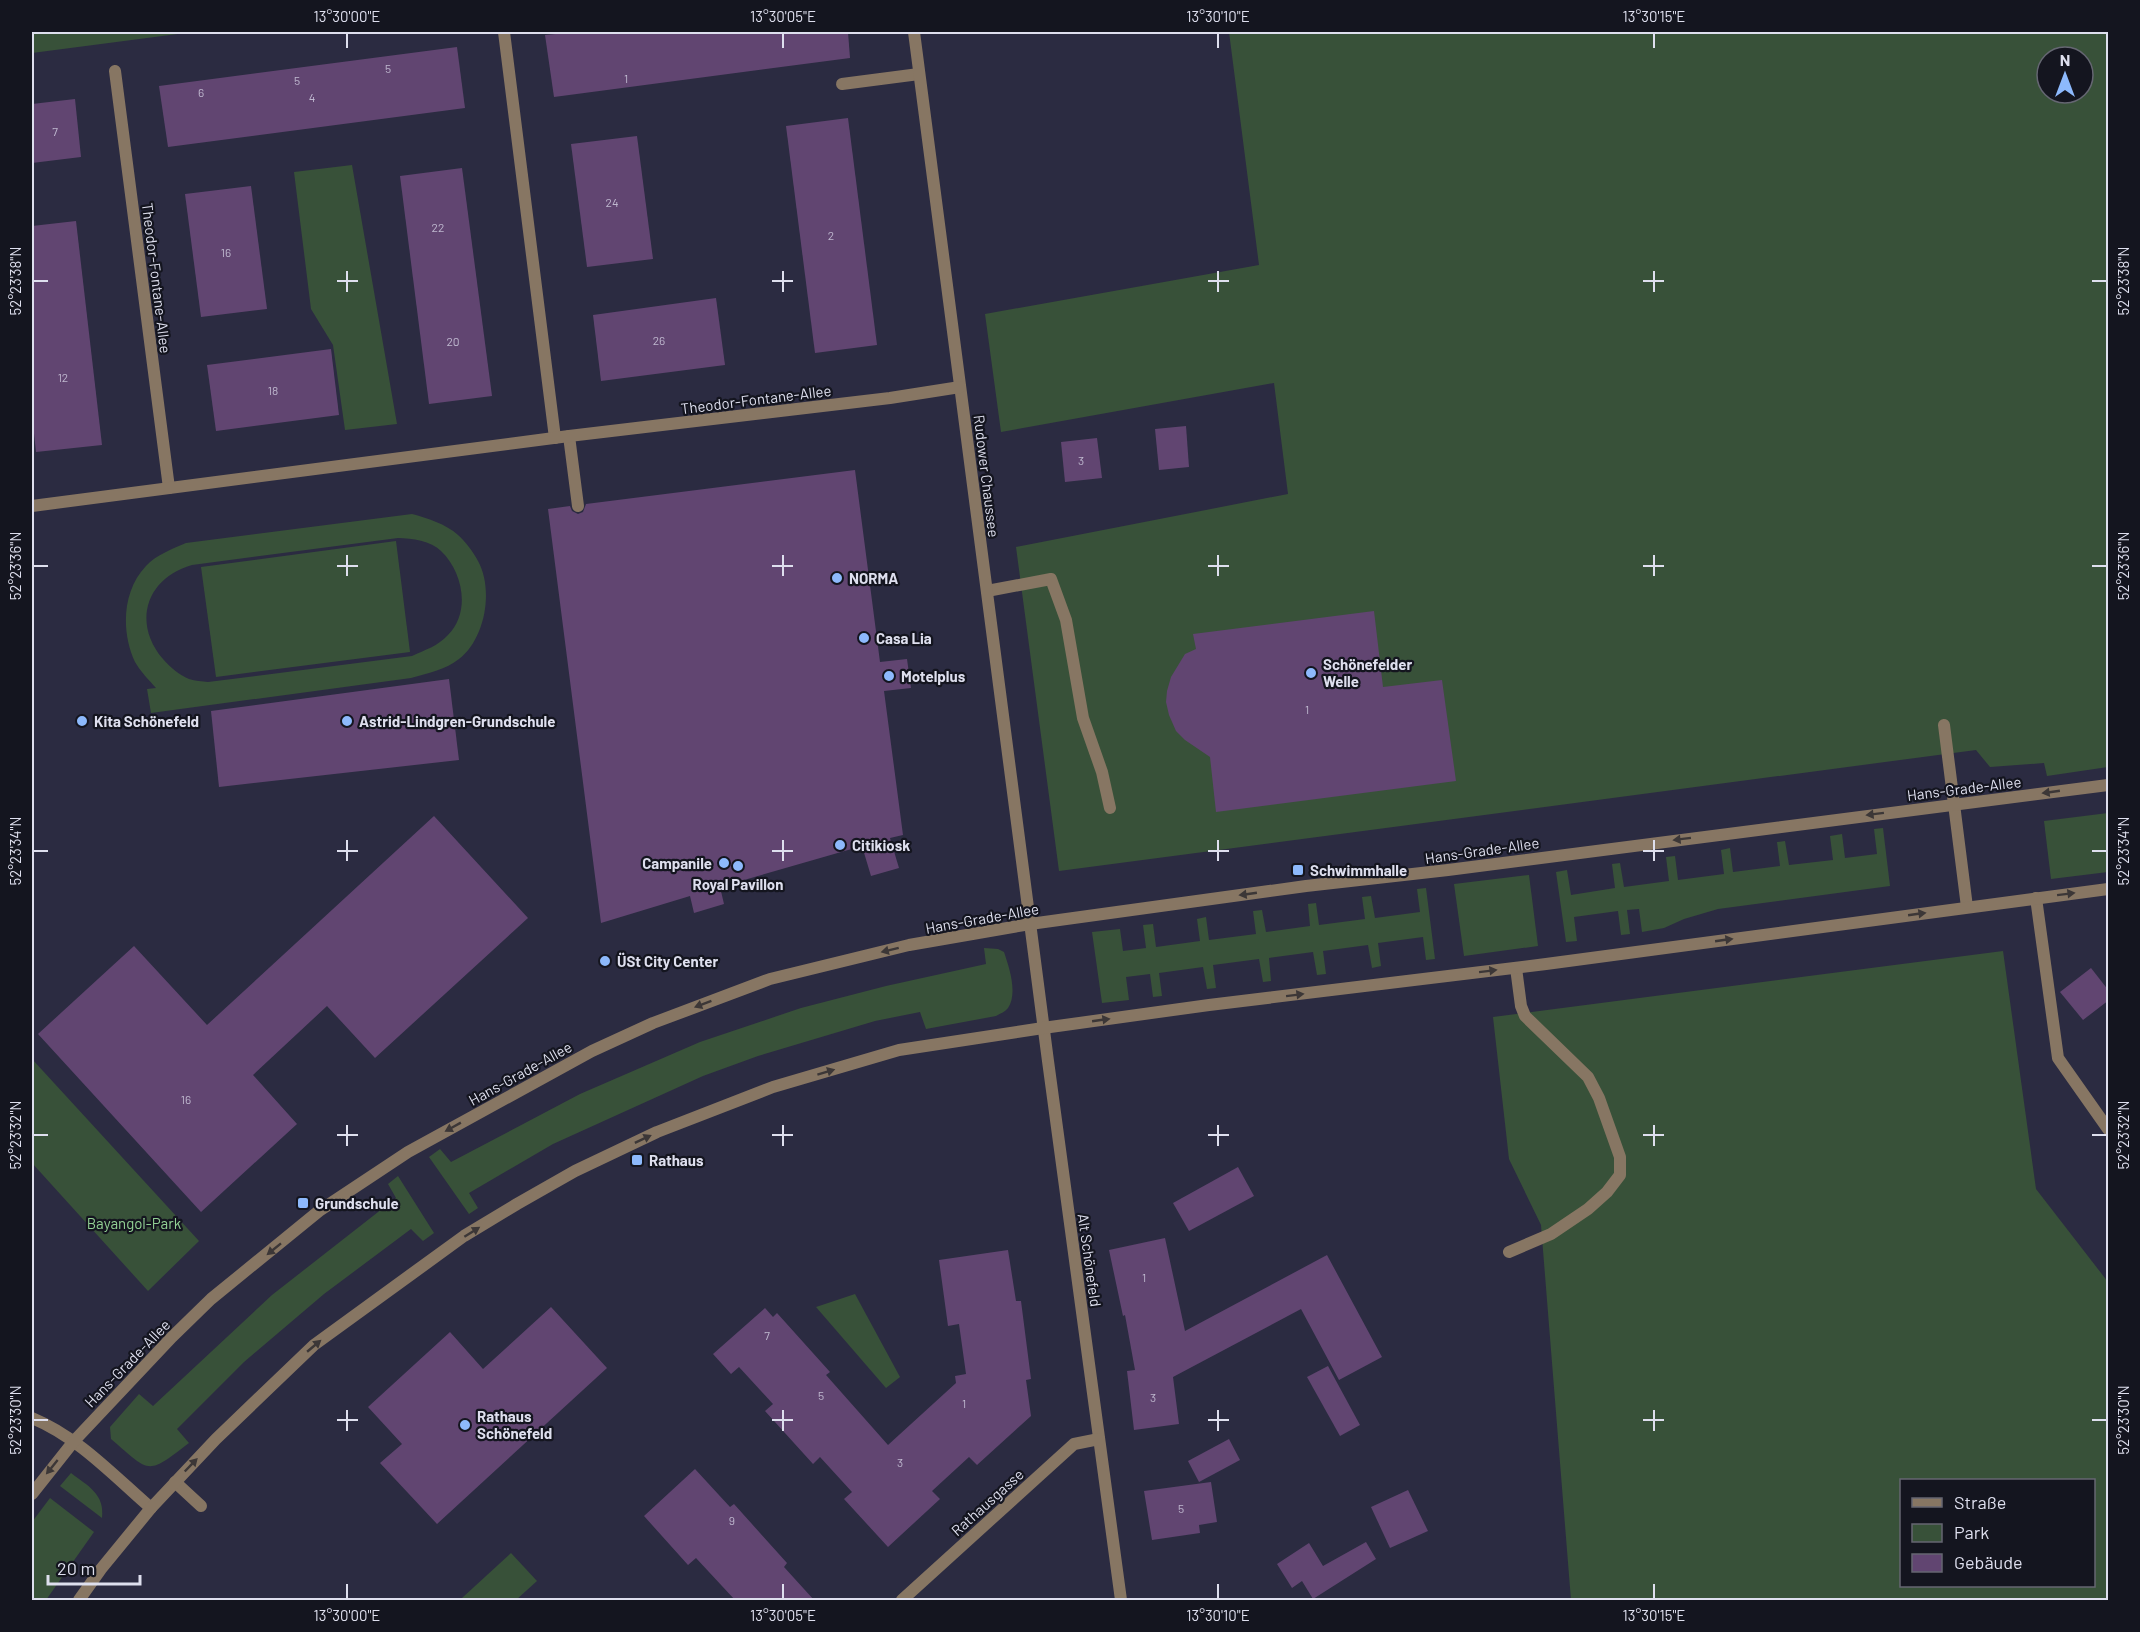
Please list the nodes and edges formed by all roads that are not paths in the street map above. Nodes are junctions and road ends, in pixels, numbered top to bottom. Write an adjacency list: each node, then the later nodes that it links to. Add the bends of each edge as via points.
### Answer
1 (504, 32): 8 (street)
2 (914, 32): 4 (street, Rudower Chaussee)
3 (115, 71): 9 (street, Theodor-Fontane-Allee)
4 (919, 74): 5 (street); 6 (street, Rudower Chaussee)
5 (842, 84)
6 (960, 387): 7 (street, Theodor-Fontane-Allee); 12 (street, Rudower Chaussee)
7 (569, 436): 8 (street, Theodor-Fontane-Allee); 11 (street)
8 (555, 438): 9 (street, Theodor-Fontane-Allee)
9 (169, 488): 10 (street, Theodor-Fontane-Allee)
10 (32, 506)
11 (578, 506)
12 (987, 591): 16 (street, via 1051,579 1066,620 1083,718); 20 (street, Rudower Chaussee)
13 (1944, 725): 15 (street)
14 (2109, 785): 15 (street, Hans-Grade-Allee, one-way to 15)
15 (1954, 804): 19 (street); 20 (street, Hans-Grade-Allee, one-way to 20)
16 (1110, 808)
17 (2109, 889): 18 (street, one-way to 17)
18 (2036, 898): 19 (street); 23 (street, via 2058,1058)
19 (1967, 907): 21 (street, one-way to 19)
20 (1030, 924): 22 (street, Alt Schönefeld); 27 (street, Hans-Grade-Allee, one-way to 27, via 909,945 770,979 653,1023 543,1077 408,1152 319,1211 211,1299)
21 (1516, 968): 22 (street, one-way to 21); 24 (street, via 1525,1016 1574,1062 1599,1098 1620,1157 1620,1175 1607,1192 1551,1234)
22 (1043, 1028): 26 (street, Alt Schönefeld); 28 (street, one-way to 22, via 314,1345 464,1236 575,1171 657,1132 773,1087 899,1050)
23 (2109, 1129)
24 (1509, 1252)
25 (32, 1418): 27 (street)
26 (1099, 1439): 33 (street, Rathausgasse, via 1074,1444); 34 (street, Alt Schönefeld)
27 (74, 1441): 29 (street, Hans-Grade-Allee, one-way to 29); 31 (street)
28 (175, 1482): 30 (street); 31 (street)
29 (32, 1494)
30 (201, 1506)
31 (151, 1508): 32 (street)
32 (79, 1600)
33 (902, 1600)
34 (1121, 1600)

